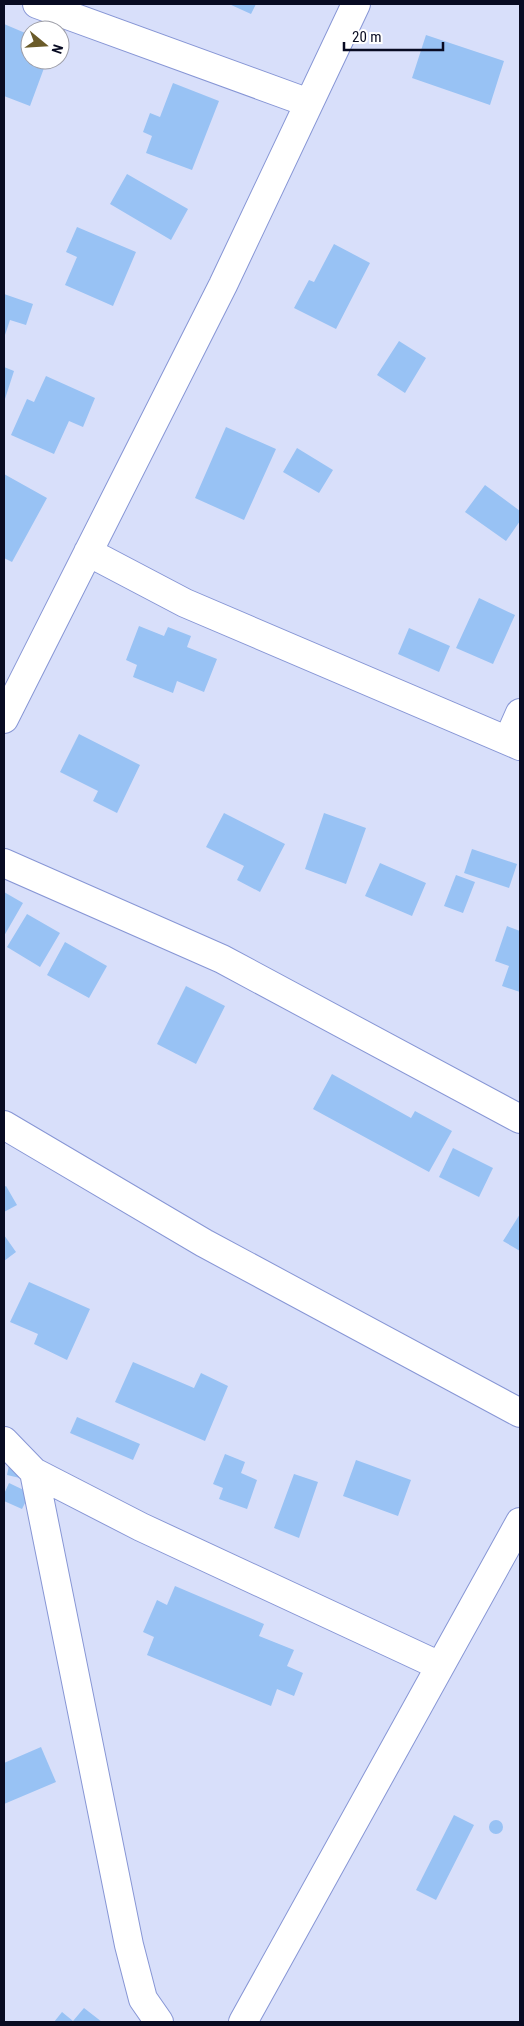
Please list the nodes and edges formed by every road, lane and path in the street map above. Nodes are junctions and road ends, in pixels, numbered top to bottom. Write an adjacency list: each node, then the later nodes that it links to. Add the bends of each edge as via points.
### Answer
1 (37, 4): 3 (street)
2 (356, 4): 3 (street)
3 (309, 103): 4 (street, via 224,286)
4 (88, 552): 6 (street); 7 (street, via 186,603)
5 (520, 713): 7 (street)
6 (4, 719)
7 (514, 743)
8 (4, 863): 9 (street, via 222,960)
9 (520, 1119)
10 (4, 1125): 11 (street, via 204,1244)
11 (520, 1413)
12 (4, 1441): 13 (street)
13 (34, 1472): 15 (street, via 141,1527); 16 (street, via 129,1945 143,1999)
14 (520, 1522): 15 (street)
15 (440, 1666): 17 (street)
16 (159, 2022)
17 (243, 2022)

